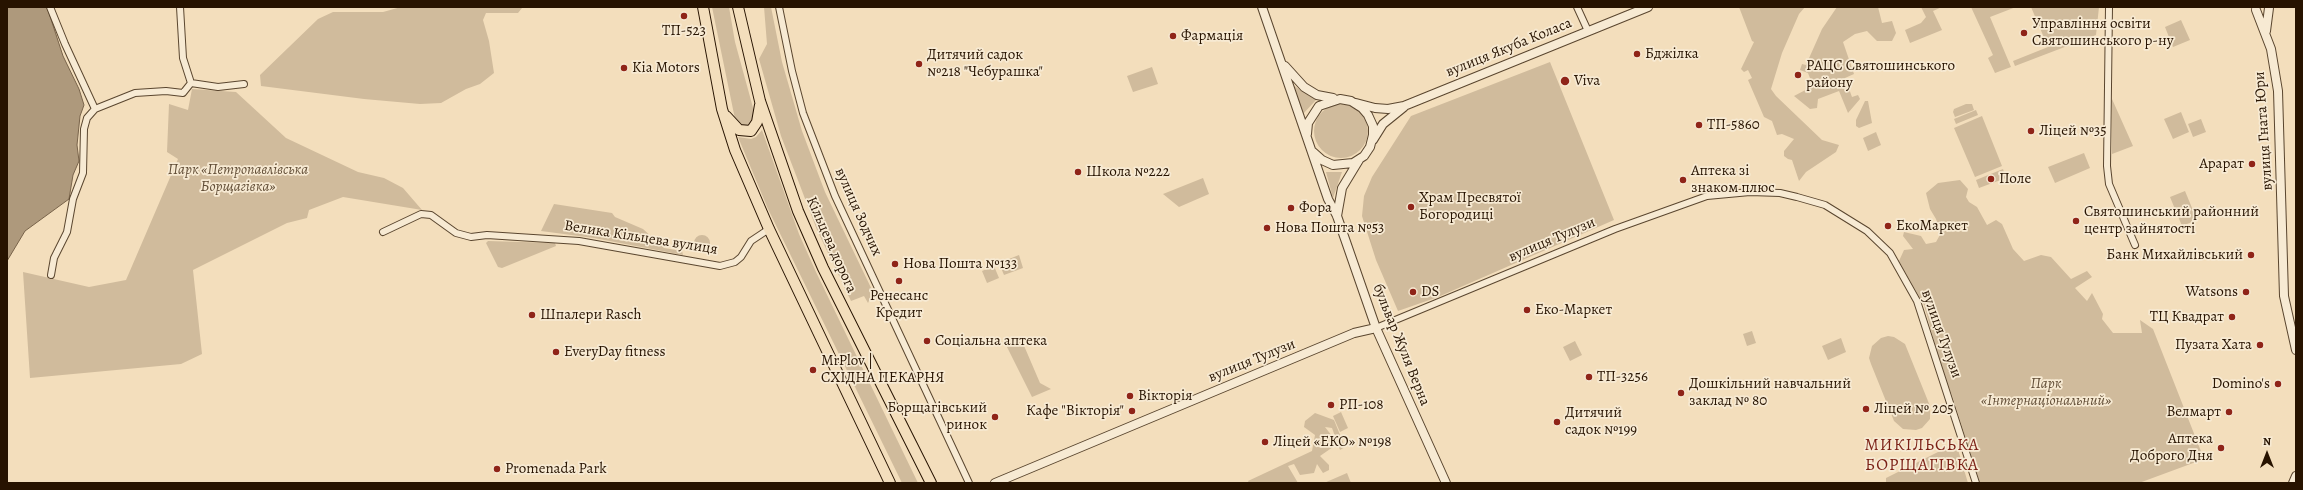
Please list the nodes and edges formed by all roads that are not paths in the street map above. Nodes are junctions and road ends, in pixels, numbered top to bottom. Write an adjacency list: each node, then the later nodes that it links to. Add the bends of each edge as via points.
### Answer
1 (50, 7): 21 (street)
2 (180, 7): 15 (street, via 183,58)
3 (703, 7): 22 (highway)
4 (738, 7): 18 (highway, Кільцева дорога)
5 (779, 7): 37 (street, вулиця Зодчих, via 803,113 835,196)
6 (1262, 7): 14 (street, бульвар Жуля Верна)
7 (1577, 7): 12 (street)
8 (1648, 7): 12 (street, вулиця Якуба Коласа)
9 (2109, 7): 30 (street, via 2107,166 2109,184)
10 (2270, 8): 11 (street, via 2263,12); 13 (street, вулиця Гната Юри)
11 (2254, 9): 13 (street, вулиця Гната Юри)
12 (1588, 31): 20 (street, вулиця Якуба Коласа)
13 (2266, 31): 33 (street, вулиця Гната Юри, via 2278,91 2284,296)
14 (1281, 61): 17 (street, бульвар Жуля Верна, via 1304,87 1317,95); 23 (street, бульвар Жуля Верна)
15 (191, 83): 16 (street, via 218,87); 21 (street, via 183,93 135,93)
16 (244, 84)
17 (1340, 99): 19 (street); 23 (street, via 1328,102 1312,114)
18 (760, 101): 22 (highway, via 756,125 748,132 734,126); 36 (highway, Кільцева дорога, via 782,168 823,268)
19 (1356, 103): 20 (street, вулиця Якуба Коласа, via 1388,109); 24 (street, via 1368,115 1372,126)
20 (1404, 106): 24 (street, вулиця Якуба Коласа, via 1383,124)
21 (95, 109): 31 (street, via 87,118 84,129 83,173 73,199 67,232 54,258)
22 (722, 109): 28 (highway, via 735,150)
23 (1307, 137): 25 (street, бульвар Жуля Верна)
24 (1372, 141): 26 (street)
25 (1311, 150): 26 (street, via 1322,160 1333,165 1344,165); 27 (street, бульвар Жуля Верна, via 1328,199)
26 (1359, 160): 27 (street, бульвар Жуля Верна, via 1342,188)
27 (1337, 216): 32 (street, бульвар Жуля Верна)
28 (769, 229): 29 (street, Велика Кільцева вулиця, via 751,241 735,262 720,266 579,241 487,235 471,237 456,233 431,215 421,214); 35 (highway)
29 (383, 232)
30 (2135, 245)
31 (51, 275)
32 (1376, 328): 38 (street, вулиця Тулузи, via 1354,334); 39 (street, бульвар Жуля Верна); 40 (street, вулиця Тулузи, via 1615,229 1701,198 1720,193 1750,192 1780,193 1797,197 1825,205 1867,231 1890,253 1917,301)
33 (2296, 350)
34 (2296, 476): 41 (street)
35 (890, 483)
36 (931, 483)
37 (970, 483)
38 (995, 483)
39 (1446, 483)
40 (1976, 483)
41 (2293, 483)

